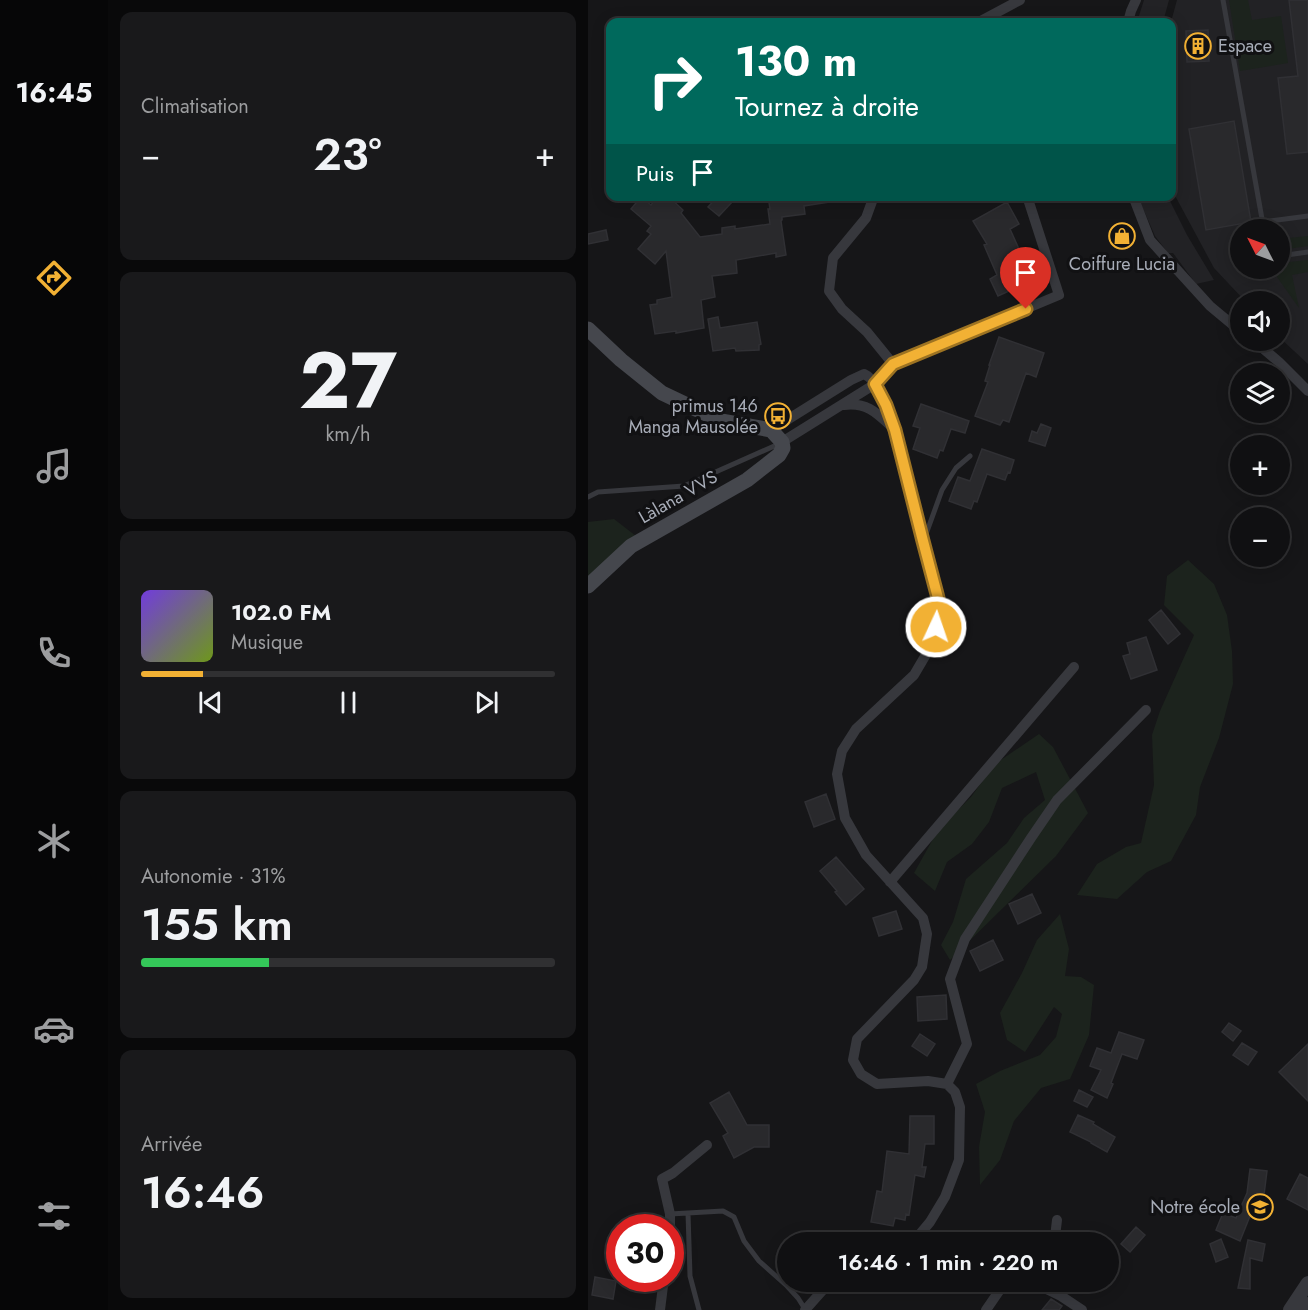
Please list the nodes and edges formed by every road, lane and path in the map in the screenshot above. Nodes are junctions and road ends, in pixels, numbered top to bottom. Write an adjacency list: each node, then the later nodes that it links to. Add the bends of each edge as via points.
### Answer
1 (1020, 0): 4 (street)
2 (1136, 0): 5 (street)
3 (1223, 0): 10 (lane)
4 (986, 18)
5 (1129, 18)
6 (872, 201): 17 (street, via 866,218 833,258 829,291)
7 (1029, 201): 17 (street, via 1059,296)
8 (1135, 201): 14 (street, via 1150,240 1210,306)
9 (1308, 216): 11 (lane)
10 (1261, 219)
11 (1285, 219)
12 (1308, 252): 13 (lane)
13 (1290, 255)
14 (1230, 322)
15 (588, 329): 21 (main road, via 662,393 721,421)
16 (1266, 351): 19 (street)
17 (893, 364): 18 (street)
18 (875, 384): 20 (street); 21 (street, via 864,374); 22 (street)
19 (1308, 391)
20 (840, 406): 22 (street, via 863,405); 23 (street)
21 (771, 430): 23 (main road)
22 (895, 430): 26 (street)
23 (782, 442): 25 (lane, via 684,486 598,492); 27 (main road, Làlana VVS, via 779,455 747,480 631,546)
24 (970, 456): 26 (lane, via 956,468 942,490)
25 (588, 497)
26 (923, 541): 30 (street, via 938,598 931,646 914,675 856,729 842,751 837,774 845,818 866,855)
27 (588, 586)
28 (1074, 667): 30 (street)
29 (1146, 710): 31 (street, via 1057,800 965,939 950,979 967,1044)
30 (890, 882): 31 (street, via 923,918 927,934 922,967 857,1039 853,1060 861,1074 877,1084)
31 (947, 1084): 36 (street, via 955,1092 960,1107 959,1160 945,1197)
32 (707, 1145): 34 (street, via 662,1179)
33 (688, 1213): 34 (lane); 45 (lane, via 690,1276); 46 (lane, via 723,1211 734,1217 744,1241 759,1261 787,1286)
34 (670, 1214)
35 (1057, 1220): 37 (street)
36 (922, 1232)
37 (1056, 1232)
38 (1308, 1283): 49 (street)
39 (662, 1292): 44 (street)
40 (821, 1292): 46 (street)
41 (998, 1292): 47 (street)
42 (1053, 1292): 48 (street)
43 (1308, 1304): 50 (street)
44 (660, 1310)
45 (699, 1310)
46 (805, 1310)
47 (986, 1310)
48 (1082, 1310)
49 (1290, 1310)
50 (1304, 1310)

